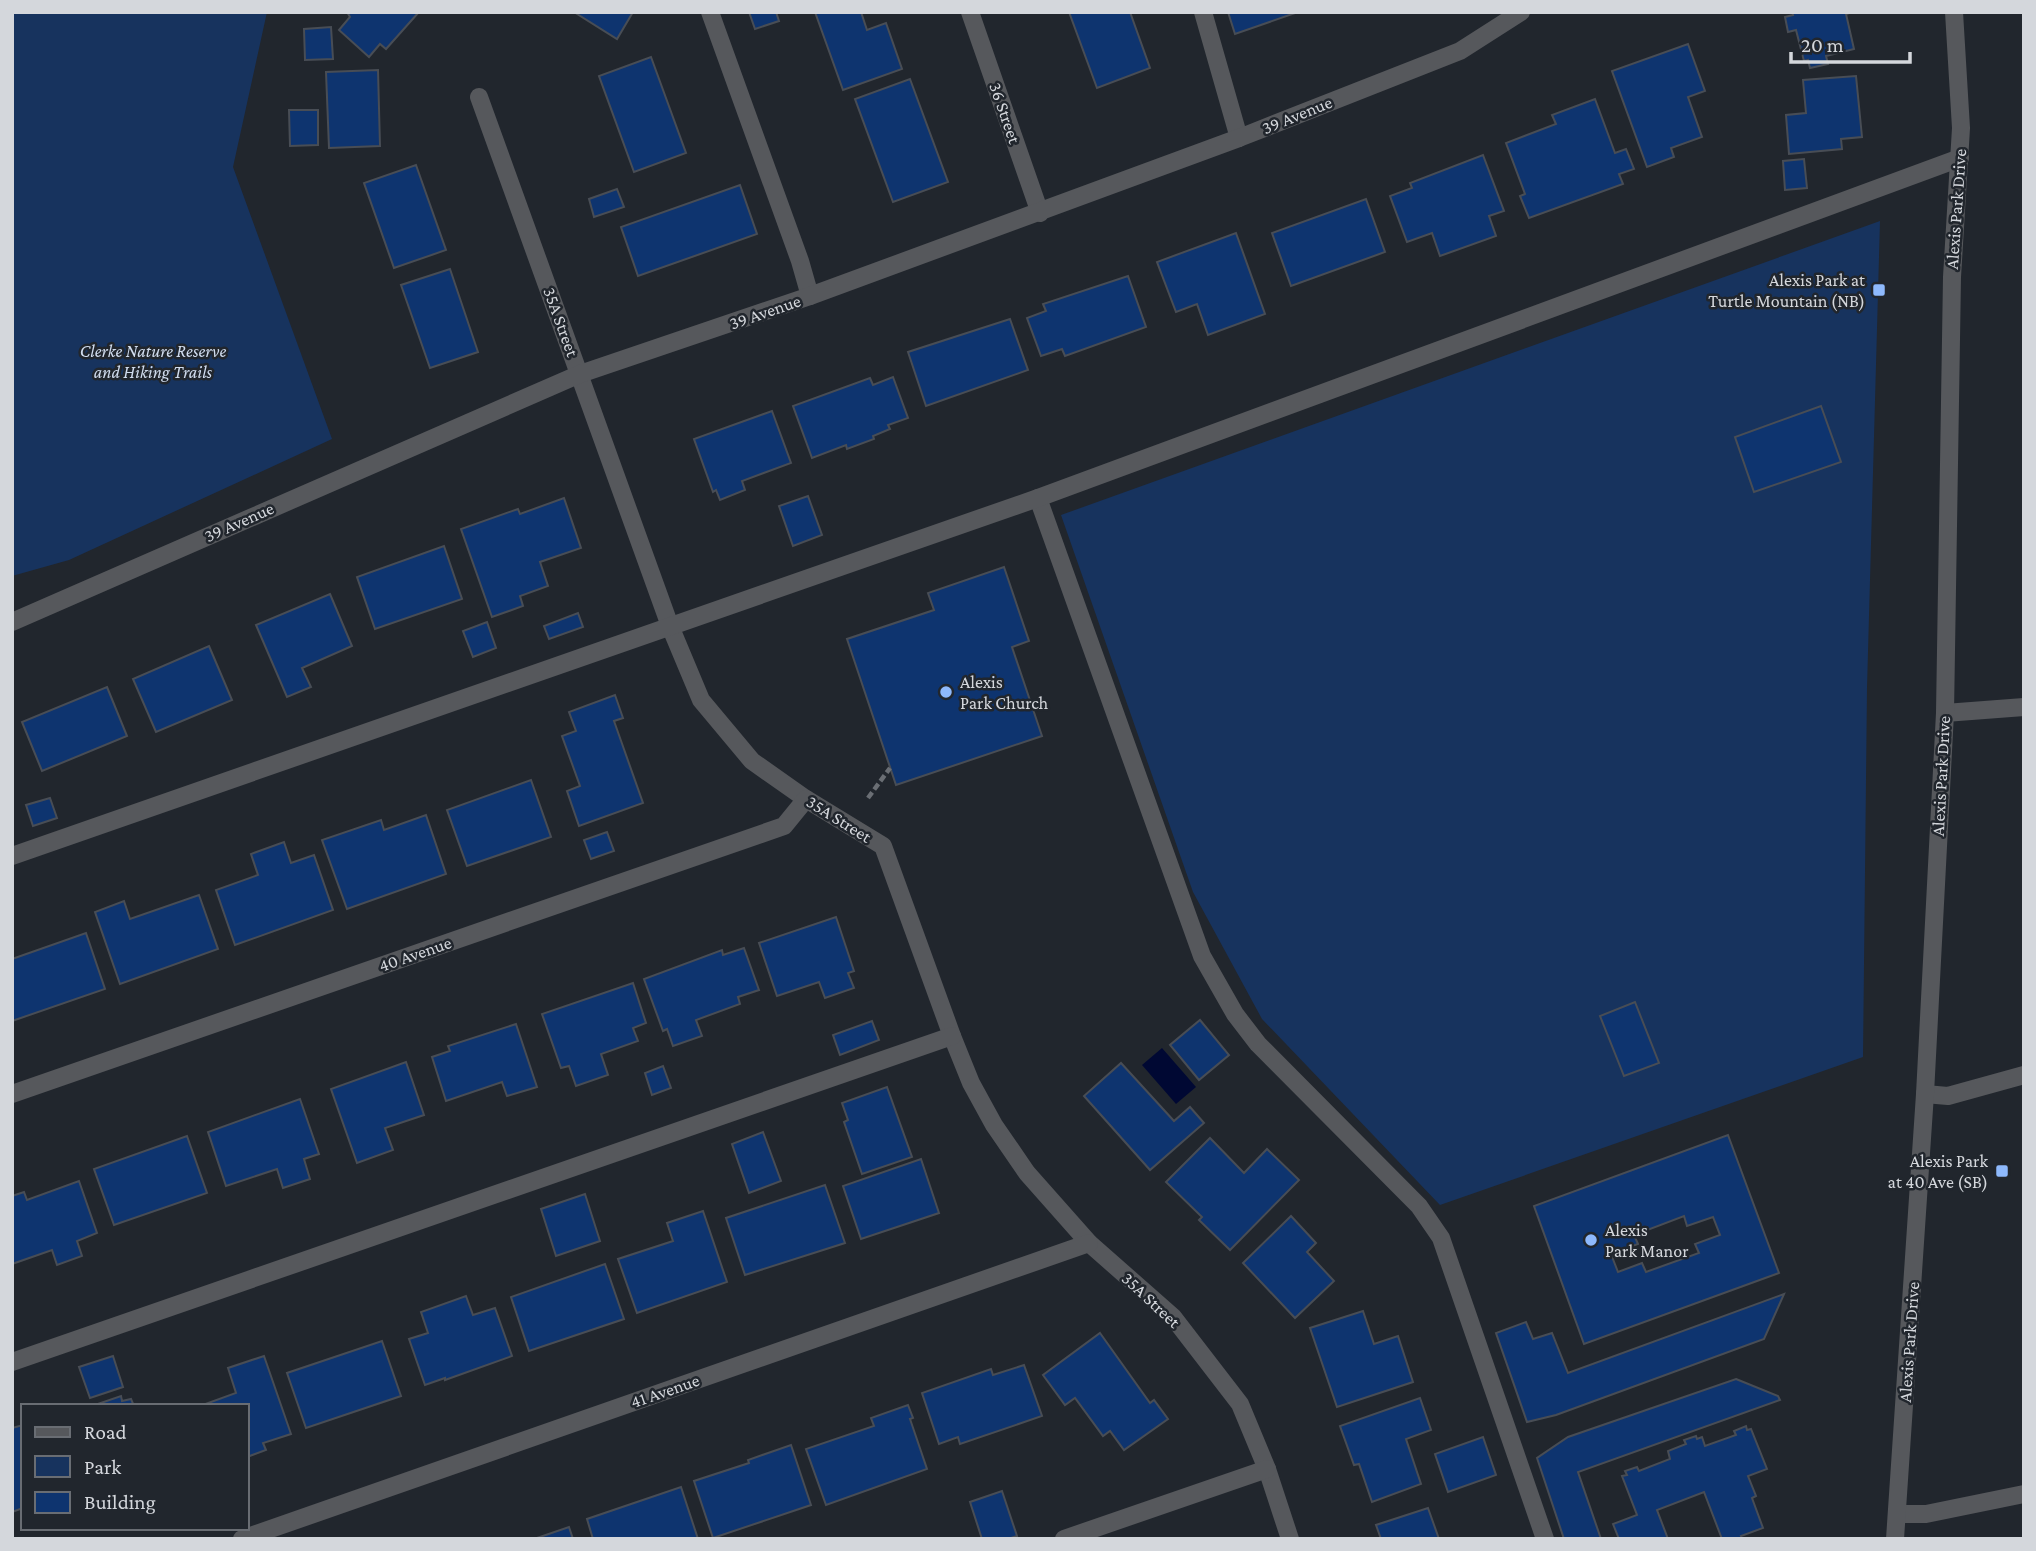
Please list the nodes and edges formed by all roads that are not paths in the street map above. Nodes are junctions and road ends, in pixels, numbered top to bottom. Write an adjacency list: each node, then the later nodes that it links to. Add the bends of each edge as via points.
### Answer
1 (710, 12): 10 (street)
2 (970, 12): 9 (street, 36 Street)
3 (1203, 12): 7 (street)
4 (1521, 12): 7 (street, 39 Avenue, via 1460,51)
5 (1954, 12): 8 (street, Alexis Park Drive)
6 (479, 97): 11 (street, 35A Street)
7 (1240, 138): 9 (street, 39 Avenue)
8 (1960, 158): 12 (street); 16 (street, Alexis Park Drive, via 1952,277)
9 (1040, 213): 10 (street, 39 Avenue)
10 (810, 296): 11 (street, 39 Avenue)
11 (580, 374): 13 (street, 39 Avenue); 14 (street, 35A Street)
12 (1038, 498): 14 (street); 31 (street, via 1202,956 1258,1044 1419,1206 1441,1238)
13 (12, 622)
14 (670, 626): 17 (street, 35A Street, via 701,700 752,761); 18 (street)
15 (2024, 707): 16 (street)
16 (1945, 713): 22 (street, Alexis Park Drive)
17 (806, 799): 19 (street, 35A Street, via 883,846); 21 (street, 40 Avenue, via 784,826)
18 (12, 856)
19 (951, 1037): 23 (street, 35A Street, via 994,1125 1027,1173); 24 (street)
20 (2024, 1074): 22 (street, via 1948,1096)
21 (12, 1094)
22 (1925, 1094): 27 (street, Alexis Park Drive)
23 (1089, 1243): 25 (street, 35A Street, via 1173,1317 1240,1404); 28 (street, 41 Avenue)
24 (12, 1363)
25 (1267, 1469): 29 (street); 30 (street, 35A Street)
26 (2024, 1494): 27 (street, via 1926,1514)
27 (1897, 1514): 32 (street, Alexis Park Drive)
28 (242, 1539)
29 (1064, 1539)
30 (1290, 1539)
31 (1545, 1539)
32 (1895, 1539)

